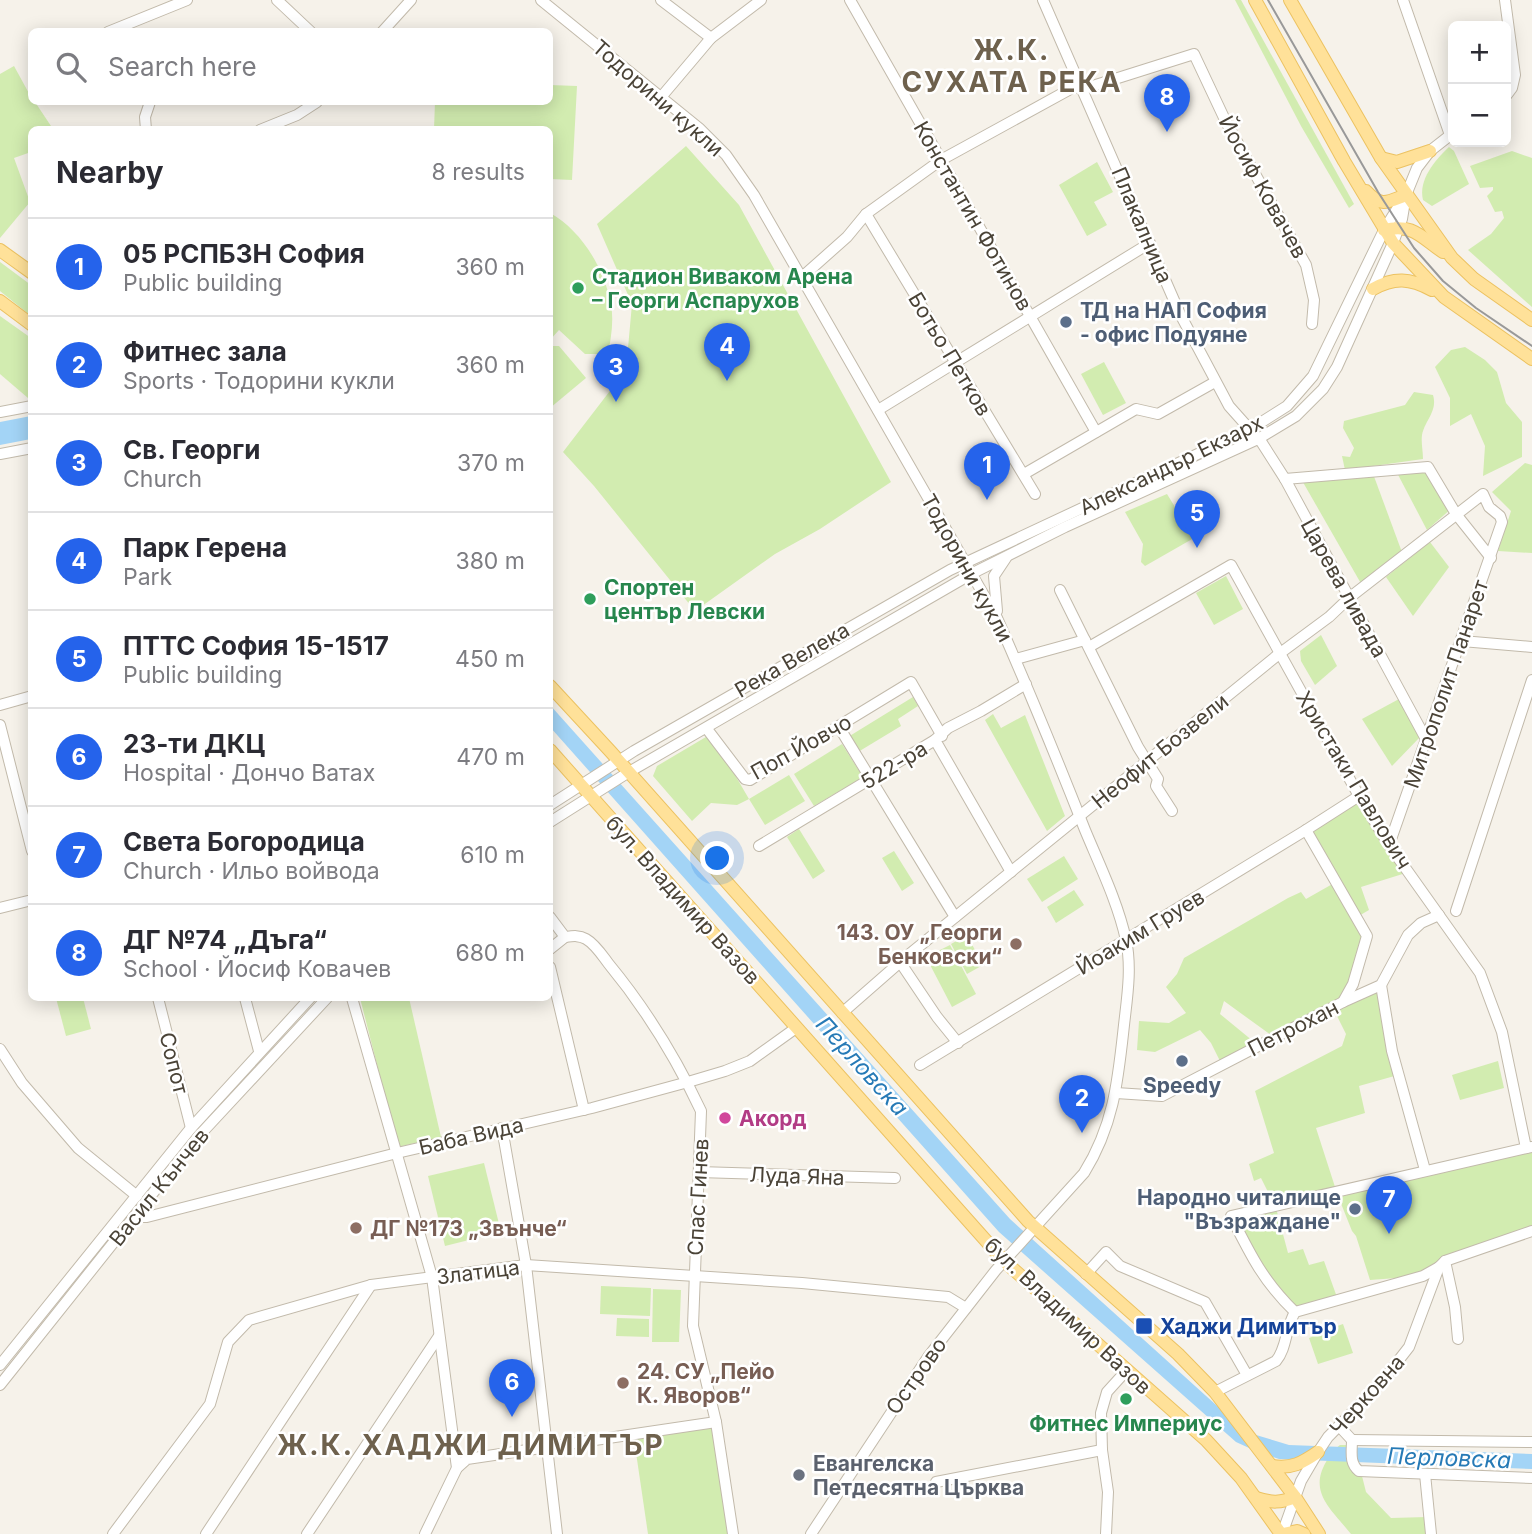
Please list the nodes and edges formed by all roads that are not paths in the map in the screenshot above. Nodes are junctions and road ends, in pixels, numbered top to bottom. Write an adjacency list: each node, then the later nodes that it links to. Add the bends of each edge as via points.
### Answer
1 (187, 0): 13 (street)
2 (277, 0): 14 (street)
3 (411, 0): 15 (street)
4 (541, 0): 19 (street, Тодорини кукли)
5 (661, 0): 16 (street)
6 (761, 0): 16 (street)
7 (850, 0): 28 (street, Константин Фотинов)
8 (1044, 0): 17 (street, Плакалница)
9 (1255, 0): 29 (main road)
10 (1290, 0): 27 (main road)
11 (1403, 0): 22 (street)
12 (1504, 0): 18 (street, via 1515,75)
13 (135, 27)
14 (307, 28)
15 (386, 28)
16 (711, 38): 19 (street)
17 (1083, 89): 28 (street, via 1074,87); 34 (street, Плакалница); 46 (street, Йосиф Ковачев, via 1194,54 1226,122 1306,265 1314,300)
18 (1511, 89)
19 (662, 96): 39 (street, Тодорини кукли, via 726,155)
20 (149, 105): 23 (street)
21 (312, 105): 24 (street)
22 (1448, 123)
23 (146, 126)
24 (270, 126)
25 (1448, 137): 26 (street)
26 (1430, 151): 27 (main road, via 1397,162); 30 (street)
27 (1381, 158): 30 (main road)
28 (941, 160): 31 (street); 43 (street, Константин Фотинов)
29 (1356, 181): 30 (main road, via 1381,203); 33 (main road)
30 (1406, 195): 32 (street, Александър Екзарх); 33 (street, Александър Екзарх); 37 (main road)
31 (866, 214): 39 (street); 48 (street, Ботьо Петков)
32 (1399, 227): 33 (main road); 35 (street, Александър Екзарх); 37 (main road, via 1412,230)
33 (1384, 230): 35 (main road); 54 (street, Александър Екзарх, via 1313,376)
34 (1150, 243): 43 (street); 49 (street, Плакалница)
35 (1394, 243): 40 (street, Александър Екзарх); 41 (main road)
36 (0, 250): 38 (main road)
37 (1452, 258): 44 (main road)
38 (28, 270)
39 (802, 278): 51 (street, Тодорини кукли)
40 (1373, 289): 41 (main road, via 1397,279); 54 (street, Александър Екзарх, via 1323,389 1296,416)
41 (1444, 297): 47 (main road)
42 (0, 301): 45 (main road)
43 (1030, 315): 48 (street); 53 (street, Константин Фотинов)
44 (1532, 320)
45 (28, 322)
46 (1312, 324)
47 (1532, 359)
48 (954, 362): 51 (street); 57 (street, Ботьо Петков)
49 (1215, 382): 53 (street, via 1158,414 1136,409); 54 (street, Плакалница)
50 (28, 407): 52 (street)
51 (878, 410): 64 (street, Тодорини кукли)
52 (0, 412)
53 (1096, 432): 57 (street)
54 (1253, 435): 58 (street, Царева ливада); 62 (street, Александър Екзарх); 64 (street, Александър Екзарх)
55 (28, 449): 56 (street)
56 (0, 454)
57 (1024, 474): 59 (street, Ботьо Петков)
58 (1285, 480): 60 (street, via 1429,467); 67 (street, Царева ливада)
59 (1035, 494)
60 (1456, 514): 61 (street, Неофит Бозвели, via 1483,494); 63 (street); 67 (street, Неофит Бозвели)
61 (1502, 522): 63 (street, Митрополит Панарет)
62 (1010, 553): 65 (street, Александър Екзарх); 68 (street, via 994,576)
63 (1491, 558): 69 (street, Митрополит Панарет)
64 (967, 561): 65 (street, Тодорини кукли); 86 (street, Река Велека)
65 (973, 573): 68 (street, Тодорини кукли); 81 (street, Река Велека)
66 (1060, 590): 70 (street)
67 (1349, 598): 72 (street, Неофит Бозвели); 83 (street, Царева ливада)
68 (997, 618): 73 (street, Тодорини кукли)
69 (1462, 641): 71 (street); 83 (street, Митрополит Панарет)
70 (1087, 643): 72 (street, Христаки Павлович, via 1231,565); 73 (street, Христаки Павлович); 85 (street)
71 (1532, 647)
72 (1279, 654): 85 (street, Неофит Бозвели); 91 (street, Христаки Павлович)
73 (1016, 659): 75 (street, Тодорини кукли)
74 (1532, 680): 103 (street)
75 (1026, 684): 82 (street, 522-ра); 94 (street, Тодорини кукли)
76 (553, 690): 86 (main road, бул. Владимир Вазов)
77 (28, 697): 78 (street)
78 (0, 705)
79 (0, 725): 97 (street)
80 (839, 727): 81 (street, Поп Йовчо, via 747,781); 82 (street, Поп Йовчо, via 911,682); 88 (street)
81 (707, 729): 87 (street, Река Велека)
82 (938, 738): 88 (street, 522-ра); 100 (street)
83 (1427, 741): 98 (street, Митрополит Панарет)
84 (553, 753): 89 (main road, бул. Владимир Вазов)
85 (1147, 762): 93 (street); 94 (street, Неофит Бозвели)
86 (614, 763): 87 (main road, бул. Владимир Вазов); 89 (street)
87 (625, 775): 90 (street); 119 (main road, бул. Владимир Вазов)
88 (870, 779): 99 (street, 522-ра); 105 (street)
89 (584, 782): 90 (main road, бул. Владимир Вазов); 92 (street)
90 (595, 794): 95 (street); 120 (main road, бул. Владимир Вазов)
91 (1359, 796): 96 (street, Йоаким Груев); 98 (street, Христаки Павлович)
92 (553, 803)
93 (1172, 811)
94 (1080, 817): 100 (street, Неофит Бозвели); 108 (street, Тодорини кукли)
95 (553, 820)
96 (1306, 830): 108 (street, Йоаким Груев); 118 (street, via 1367,936)
97 (28, 835)
98 (1390, 845): 104 (street, Христаки Павлович)
99 (759, 846)
100 (1011, 872): 105 (street, Неофит Бозвели)
101 (28, 901): 102 (street)
102 (0, 908)
103 (1456, 911)
104 (1439, 915): 112 (street, via 1429,917 1408,935); 130 (street, Христаки Павлович, via 1480,973 1494,1007)
105 (955, 917): 110 (street, Неофит Бозвели)
106 (553, 922): 107 (street)
107 (565, 937): 109 (street); 125 (street, Спас Гинев, via 589,940 655,1024)
108 (1126, 940): 121 (street, Йоаким Груев); 126 (street, Тодорини кукли, via 1129,968)
109 (553, 947)
110 (900, 962): 119 (street, Неофит Бозвели); 121 (street)
111 (553, 980): 127 (street)
112 (1381, 985): 118 (street, Петрохан); 132 (street, via 1392,1051)
113 (159, 1001): 128 (street, Сопот)
114 (246, 1001): 123 (street)
115 (307, 1001): 123 (street, Васил Кънчев)
116 (324, 1001): 136 (street, Васил Кънчев, via 196,1139)
117 (353, 1001): 131 (street)
118 (1343, 1002): 126 (street, Петрохан, via 1162,1096)
119 (842, 1013): 137 (main road, бул. Владимир Вазов)
120 (796, 1028): 125 (street, Баба Вида, via 750,1061); 139 (main road, бул. Владимир Вазов)
121 (958, 1043): 124 (street, Йоаким Груев)
122 (0, 1049): 135 (street, via 22,1083 78,1148)
123 (259, 1051): 128 (street, Васил Кънчев)
124 (920, 1065)
125 (688, 1082): 127 (street, Баба Вида); 133 (street, Спас Гинев, via 701,1111)
126 (1116, 1093): 137 (street, Тодорини кукли, via 1095,1155)
127 (584, 1110): 129 (street, Баба Вида)
128 (191, 1128): 135 (street, Васил Кънчев)
129 (502, 1128): 131 (street, Баба Вида); 141 (street)
130 (1529, 1147): 132 (street)
131 (397, 1153): 136 (street, Баба Вида); 144 (street)
132 (1425, 1170): 147 (street, via 1231,1216 1258,1270)
133 (699, 1172): 134 (street, Луда Яна); 143 (street, Спас Гинев)
134 (895, 1178)
135 (137, 1196): 152 (street, Васил Кънчев)
136 (134, 1217): 155 (street, Васил Кънчев)
137 (1032, 1231): 139 (street, Острово); 142 (main road, бул. Владимир Вазов)
138 (1532, 1231): 140 (street)
139 (1009, 1257): 146 (street, Острово); 153 (main road, бул. Владимир Вазов)
140 (1442, 1264): 147 (street, via 1412,1279); 149 (street, via 1455,1307); 158 (street, Черковна, via 1404,1357)
141 (526, 1265): 143 (street, Златица); 144 (street, Златица); 161 (street)
142 (1086, 1274): 150 (street, via 1106,1252 1120,1266 1205,1301); 156 (main road, бул. Владимир Вазов)
143 (694, 1276): 146 (street, Златица, via 948,1297); 157 (street, Спас Гинев, via 693,1326)
144 (432, 1278): 145 (street, Златица); 148 (street)
145 (371, 1285): 172 (street, Златица, via 249,1320 228,1342 210,1404); 173 (street)
146 (966, 1308): 178 (street, Острово, via 919,1369)
147 (1295, 1312): 151 (street, via 1283,1353)
148 (439, 1336): 165 (street); 174 (street)
149 (1458, 1339)
150 (1237, 1356): 151 (street, via 1252,1364); 154 (street)
151 (1276, 1361): 154 (street)
152 (0, 1365)
153 (1126, 1371): 162 (street, via 1103,1401); 170 (main road, бул. Владимир Вазов, via 1206,1440)
154 (1247, 1375): 156 (street)
155 (0, 1385)
156 (1215, 1392): 164 (main road, бул. Владимир Вазов)
157 (716, 1422): 161 (street); 177 (street, Спас Гинев)
158 (1339, 1426): 159 (street); 163 (street, Черковна)
159 (1352, 1440): 160 (street); 166 (street, via 1352,1460 1359,1471)
160 (1532, 1442)
161 (547, 1448): 165 (street, via 467,1459); 176 (street)
162 (1102, 1450): 168 (street); 171 (street, via 1108,1492)
163 (1318, 1451): 164 (main road, via 1297,1466); 169 (street, Черковна)
164 (1272, 1465): 169 (main road, бул. Владимир Вазов)
165 (457, 1468): 175 (street)
166 (1425, 1474): 167 (street); 182 (street)
167 (1532, 1478)
168 (936, 1482)
169 (1295, 1497): 170 (main road, via 1281,1502); 179 (street, Черковна); 181 (main road, бул. Владимир Вазов)
170 (1256, 1498): 179 (main road, бул. Владимир Вазов)
171 (1105, 1533)
172 (113, 1534)
173 (206, 1534)
174 (307, 1534)
175 (425, 1534)
176 (557, 1534)
177 (733, 1534)
178 (811, 1534)
179 (1282, 1534): 180 (main road)
180 (1304, 1534)
181 (1320, 1534)
182 (1431, 1534)

